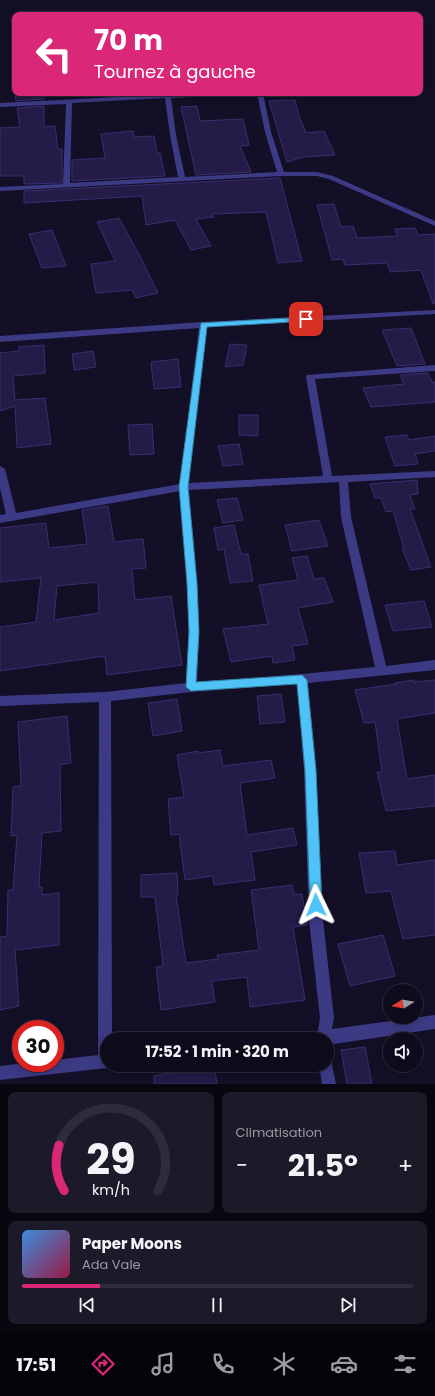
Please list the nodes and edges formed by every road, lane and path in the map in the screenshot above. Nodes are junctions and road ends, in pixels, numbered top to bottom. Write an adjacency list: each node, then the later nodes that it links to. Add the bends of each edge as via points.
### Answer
1 (184, 96): 3 (street)
2 (261, 96): 6 (street)
3 (168, 97): 4 (street); 7 (street)
4 (69, 102): 5 (street); 8 (street)
5 (0, 106)
6 (281, 174): 7 (street); 10 (street, via 317,174 331,177)
7 (182, 180): 8 (street)
8 (66, 186): 9 (street)
9 (0, 190)
10 (435, 224)
11 (435, 312): 12 (street)
12 (203, 325): 13 (street); 19 (street)
13 (0, 339)
14 (435, 368): 18 (street, via 310,377)
15 (0, 470): 20 (street)
16 (435, 474): 17 (street)
17 (343, 478): 18 (street); 23 (street, via 346,517)
18 (328, 479): 19 (street)
19 (184, 487): 20 (street); 25 (street, via 194,632)
20 (12, 517): 21 (street)
21 (0, 519)
22 (435, 665): 23 (street)
23 (381, 670): 24 (street)
24 (302, 680): 25 (street); 30 (street, via 310,770 316,920 327,1018)
25 (191, 687): 26 (street)
26 (105, 697): 27 (street); 29 (street)
27 (0, 702)
28 (435, 1022): 31 (street)
29 (106, 1032)
30 (322, 1032)
31 (334, 1037)
32 (100, 1062): 34 (street)
33 (327, 1072): 35 (street)
34 (0, 1073)
35 (328, 1084)

